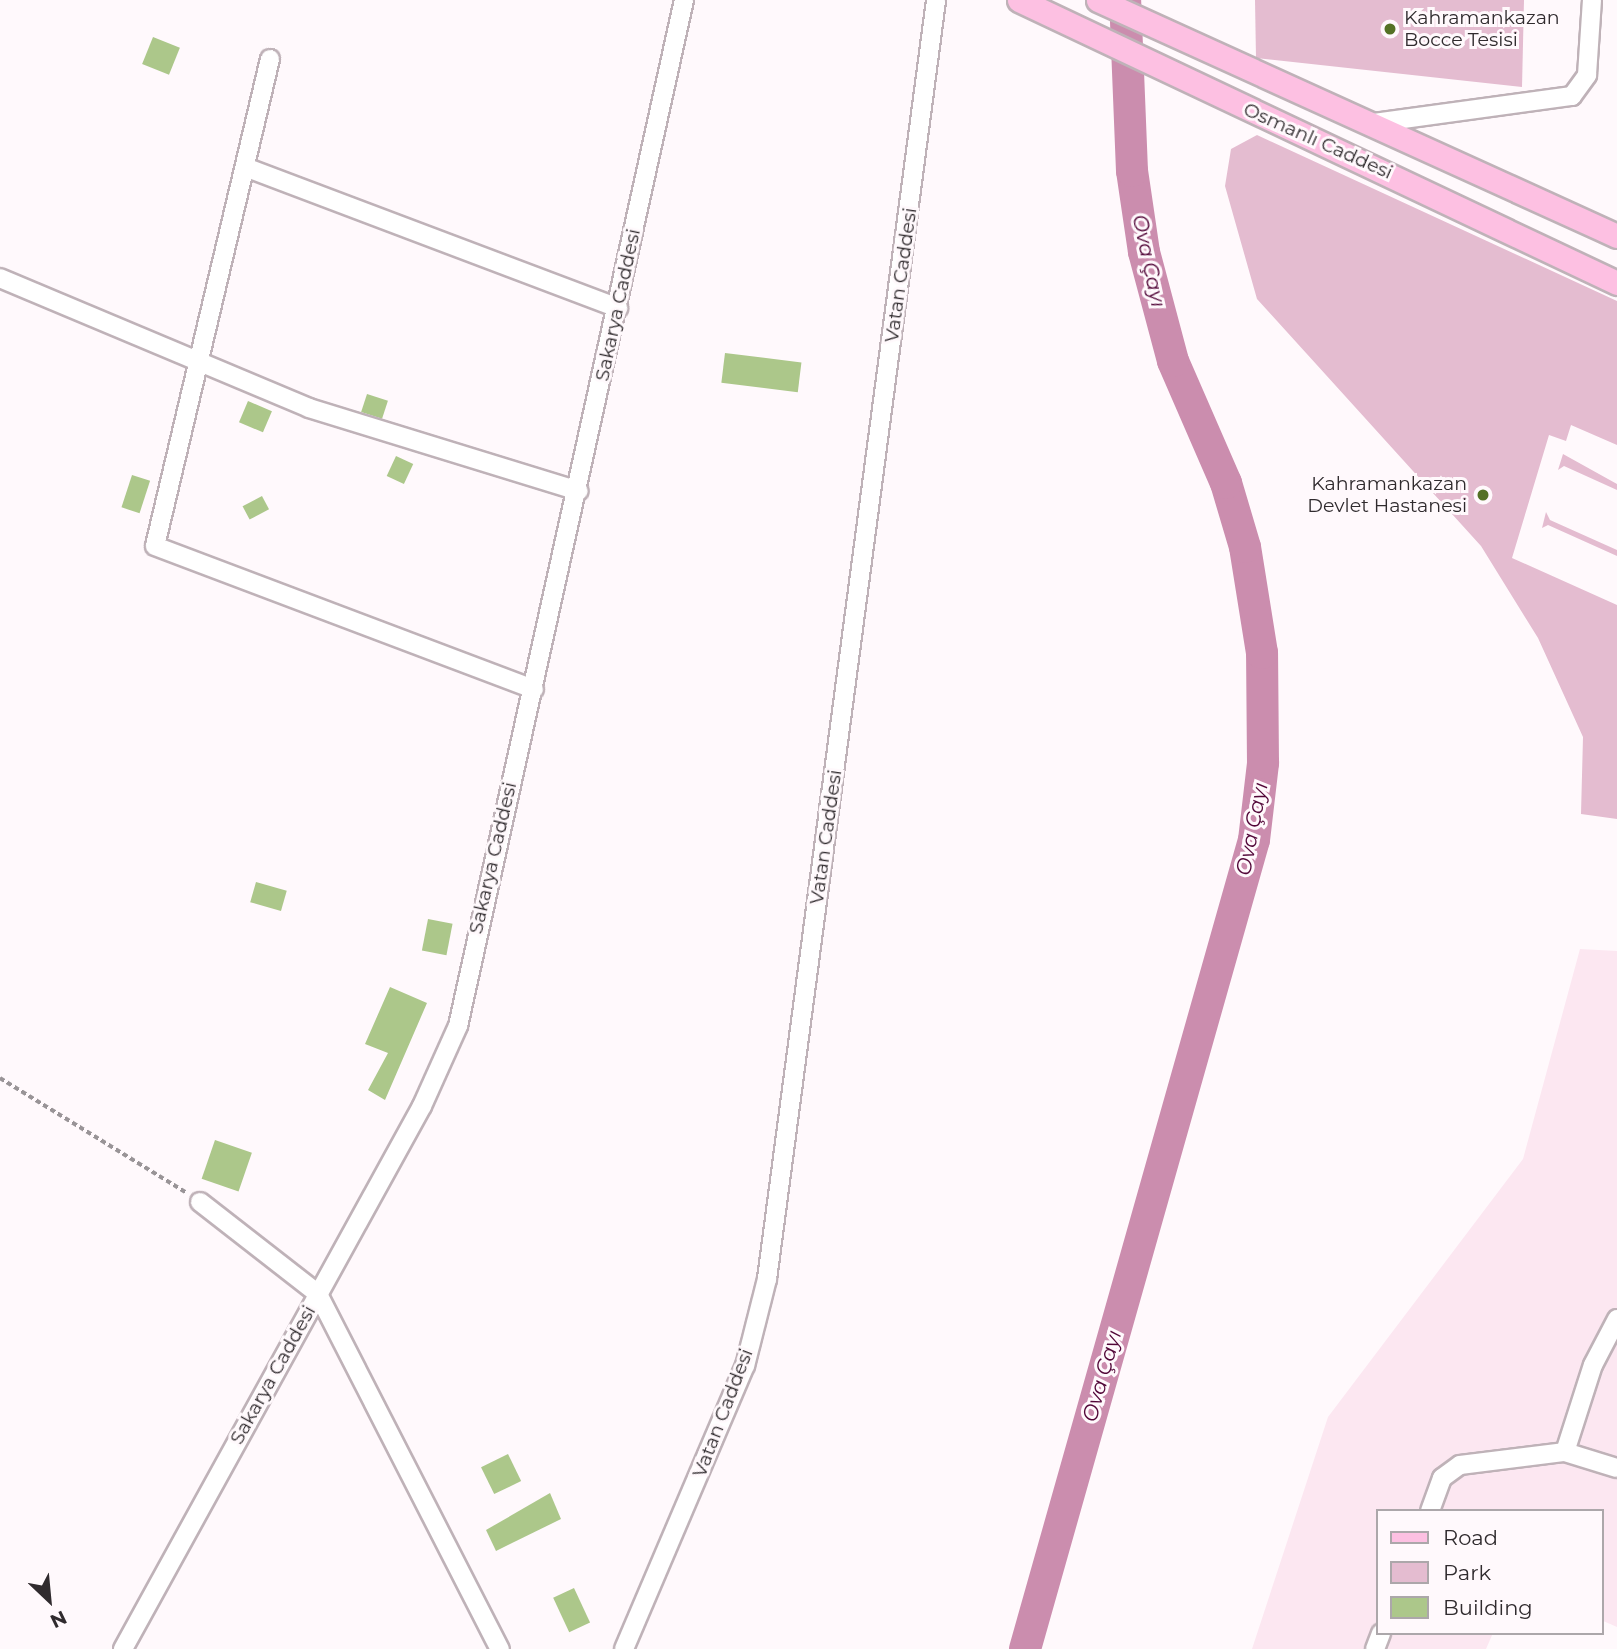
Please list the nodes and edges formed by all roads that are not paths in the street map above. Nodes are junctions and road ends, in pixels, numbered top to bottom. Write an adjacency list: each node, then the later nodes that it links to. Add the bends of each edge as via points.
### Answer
1 (684, 0): 12 (street, Sakarya Caddesi)
2 (936, 0): 24 (street, Vatan Caddesi, via 767,1279 745,1366)
3 (1019, 0): 11 (main road, Osmanlı Caddesi, via 1082,34)
4 (1098, 0): 7 (main road, Osmanlı Caddesi)
5 (1592, 0): 7 (street, via 1587,75 1572,96)
6 (270, 59): 8 (street)
7 (1374, 123): 9 (main road, Osmanlı Caddesi)
8 (244, 167): 12 (street); 13 (street)
9 (1617, 236)
10 (0, 278): 13 (street)
11 (1617, 283)
12 (618, 308): 14 (street, Sakarya Caddesi)
13 (199, 361): 14 (street, via 309,408); 15 (street, via 155,546)
14 (579, 491): 15 (street, Sakarya Caddesi)
15 (534, 689): 17 (street, Sakarya Caddesi, via 483,889 458,1026 422,1106)
16 (200, 1202): 17 (street)
17 (318, 1294): 22 (street, Sakarya Caddesi); 23 (street)
18 (1617, 1319): 19 (street, via 1589,1375)
19 (1565, 1452): 20 (street); 21 (street, via 1460,1465 1442,1478)
20 (1617, 1468)
21 (1431, 1509)
22 (123, 1649)
23 (500, 1649)
24 (624, 1649)

